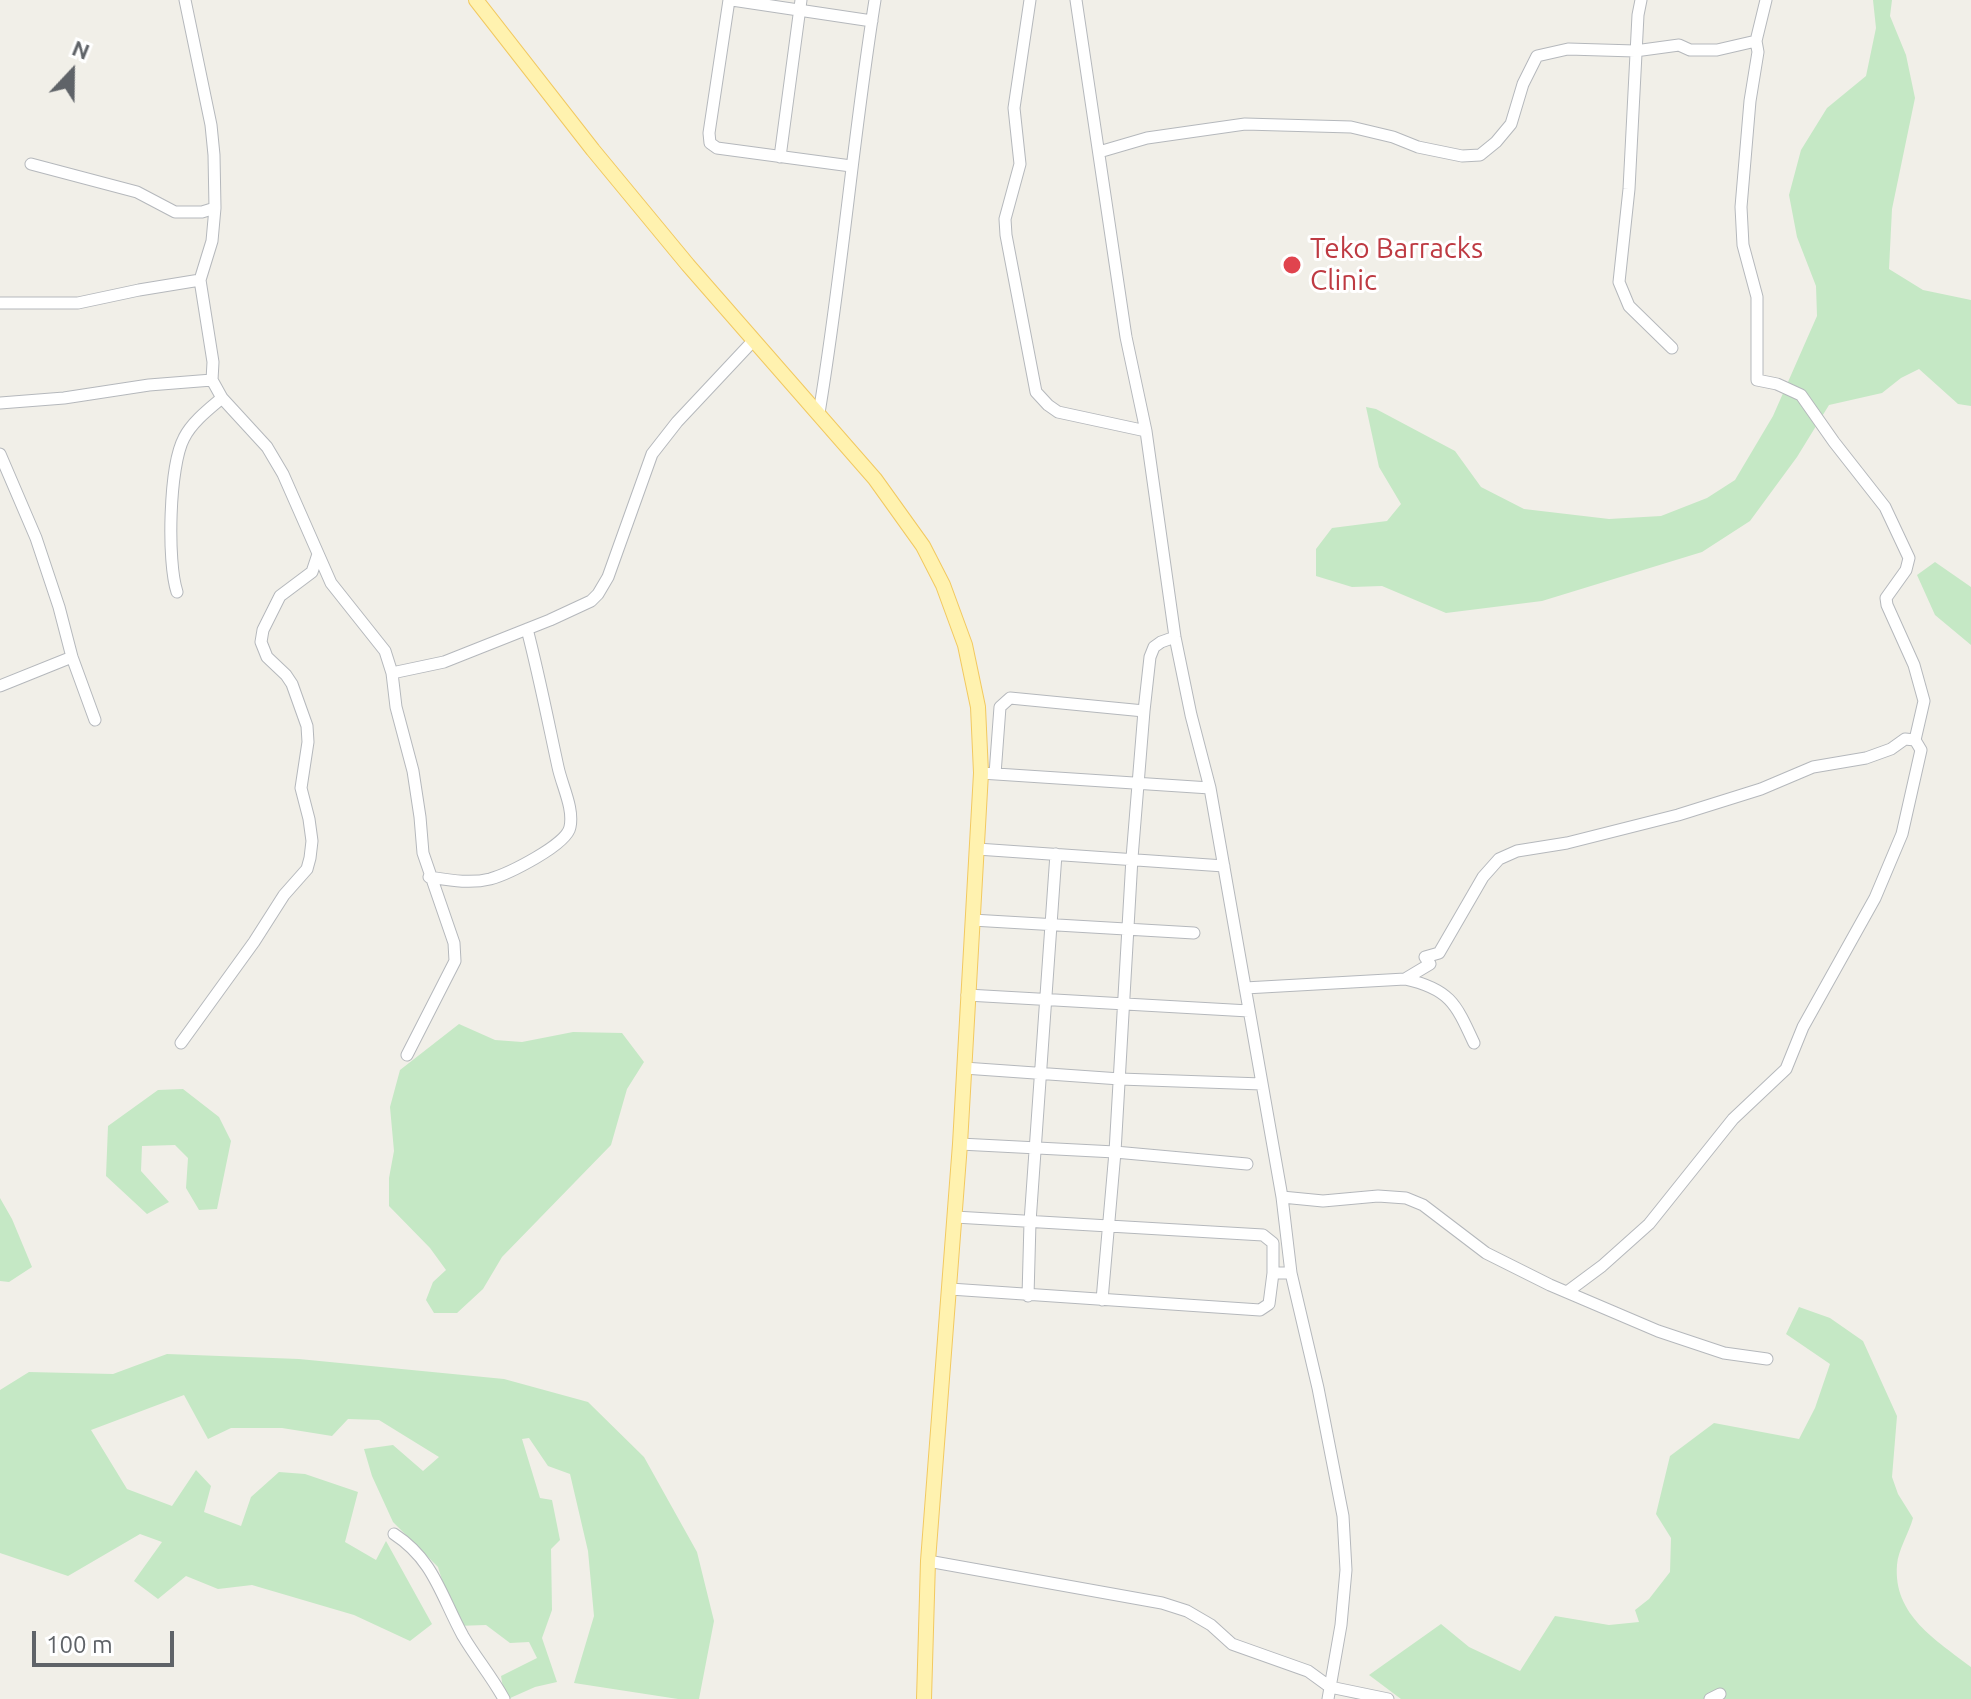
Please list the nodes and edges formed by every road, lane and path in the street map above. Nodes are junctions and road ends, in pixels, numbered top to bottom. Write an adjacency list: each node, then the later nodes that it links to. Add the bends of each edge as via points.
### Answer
1 (185, 0): 17 (street, via 211,125)
2 (476, 0): 20 (main road)
3 (730, 0): 9 (street); 14 (street, via 710,143)
4 (875, 0): 10 (street)
5 (1030, 0): 26 (street, via 1014,108 1020,164 1005,219 1036,392 1058,412)
6 (1076, 0): 13 (street)
7 (1641, 0): 12 (street)
8 (1766, 0): 11 (street)
9 (800, 5): 10 (street); 14 (street)
10 (872, 21): 16 (street)
11 (1756, 41): 12 (street, via 1717,50 1679,45); 37 (street, via 1741,207 1743,245 1757,297 1757,380 1801,395 1885,507 1909,558 1886,598 1924,701)
12 (1635, 51): 13 (street, via 1568,49 1537,56 1511,124 1480,155 1418,147 1351,127 1245,124 1147,138); 21 (street, via 1619,282 1629,306)
13 (1099, 152): 26 (street, via 1126,337)
14 (780, 157): 16 (street)
15 (31, 164): 17 (street, via 137,192 175,212)
16 (851, 166): 25 (street)
17 (215, 208): 18 (street)
18 (200, 280): 19 (street, via 78,303); 22 (street)
19 (0, 303)
20 (753, 341): 25 (main road); 30 (street, via 652,454 598,594)
21 (1672, 348)
22 (212, 380): 23 (street); 24 (street)
23 (222, 398): 28 (street, via 267,447); 29 (street, via 184,437 177,456 171,543)
24 (0, 403)
25 (819, 413): 38 (main road, via 875,479 923,546 943,585 965,645)
26 (1146, 431): 31 (street)
27 (0, 454): 32 (street, via 36,538)
28 (318, 554): 33 (street, via 331,583 385,651); 56 (street, via 312,572 280,596 261,642 267,657 292,684 307,726 301,788 309,819 307,869)
29 (177, 592)
30 (527, 629): 33 (street, via 444,662); 45 (street, via 570,832 545,852 491,879)
31 (1175, 637): 35 (street, via 1154,647); 40 (street)
32 (72, 657): 34 (street); 36 (street)
33 (392, 673): 45 (street)
34 (0, 686)
35 (1144, 711): 38 (street, via 1010,698 1000,707); 39 (street)
36 (95, 720)
37 (1915, 740): 50 (street, via 1905,739 1866,758 1813,767 1678,815 1499,859 1439,953 1425,957 1430,964); 74 (street, via 1921,750 1902,834 1875,898 1803,1027 1786,1069 1733,1119 1649,1224)
38 (988, 773): 39 (street); 41 (main road)
39 (1138, 783): 40 (street); 43 (street)
40 (1210, 788): 44 (street)
41 (977, 849): 42 (street); 46 (main road)
42 (1056, 854): 43 (street); 47 (street)
43 (1132, 858): 44 (street); 48 (street)
44 (1224, 866): 51 (street)
45 (429, 877): 58 (street, via 455,961)
46 (972, 920): 47 (street); 52 (main road)
47 (1051, 925): 48 (street); 53 (street)
48 (1128, 930): 49 (street); 54 (street)
49 (1194, 933)
50 (1405, 979): 51 (street); 57 (street, via 1444,994 1458,1007)
51 (1245, 988): 55 (street)
52 (967, 995): 53 (street); 59 (main road)
53 (1046, 1000): 54 (street); 60 (street)
54 (1123, 1004): 55 (street); 61 (street)
55 (1249, 1011): 62 (street)
56 (181, 1043)
57 (1474, 1043)
58 (407, 1055)
59 (964, 1068): 60 (street); 63 (main road)
60 (1042, 1073): 61 (street); 64 (street)
61 (1120, 1079): 62 (street); 65 (street)
62 (1262, 1084): 67 (street)
63 (960, 1144): 64 (street); 68 (main road)
64 (1037, 1149): 65 (street); 69 (street)
65 (1115, 1152): 66 (street); 70 (street)
66 (1247, 1164)
67 (1282, 1197): 72 (street); 74 (street, via 1406,1198 1486,1253)
68 (955, 1217): 69 (street); 73 (main road)
69 (1030, 1222): 70 (street); 75 (street)
70 (1108, 1226): 71 (street, via 1263,1235 1273,1243); 76 (street)
71 (1273, 1273): 72 (street); 76 (street, via 1269,1304 1260,1310)
72 (1291, 1273): 80 (street, via 1343,1516 1346,1570)
73 (950, 1289): 75 (street); 79 (main road)
74 (1567, 1292): 77 (street, via 1658,1331 1724,1353)
75 (1028, 1296): 76 (street)
76 (1102, 1300)
77 (1767, 1359)
78 (394, 1534): 81 (street, via 426,1561 464,1637)
79 (928, 1561): 80 (street, via 1187,1611 1232,1644 1308,1671); 82 (main road)
80 (1329, 1693): 83 (street)
81 (504, 1699)
82 (924, 1699)
83 (1388, 1699)

